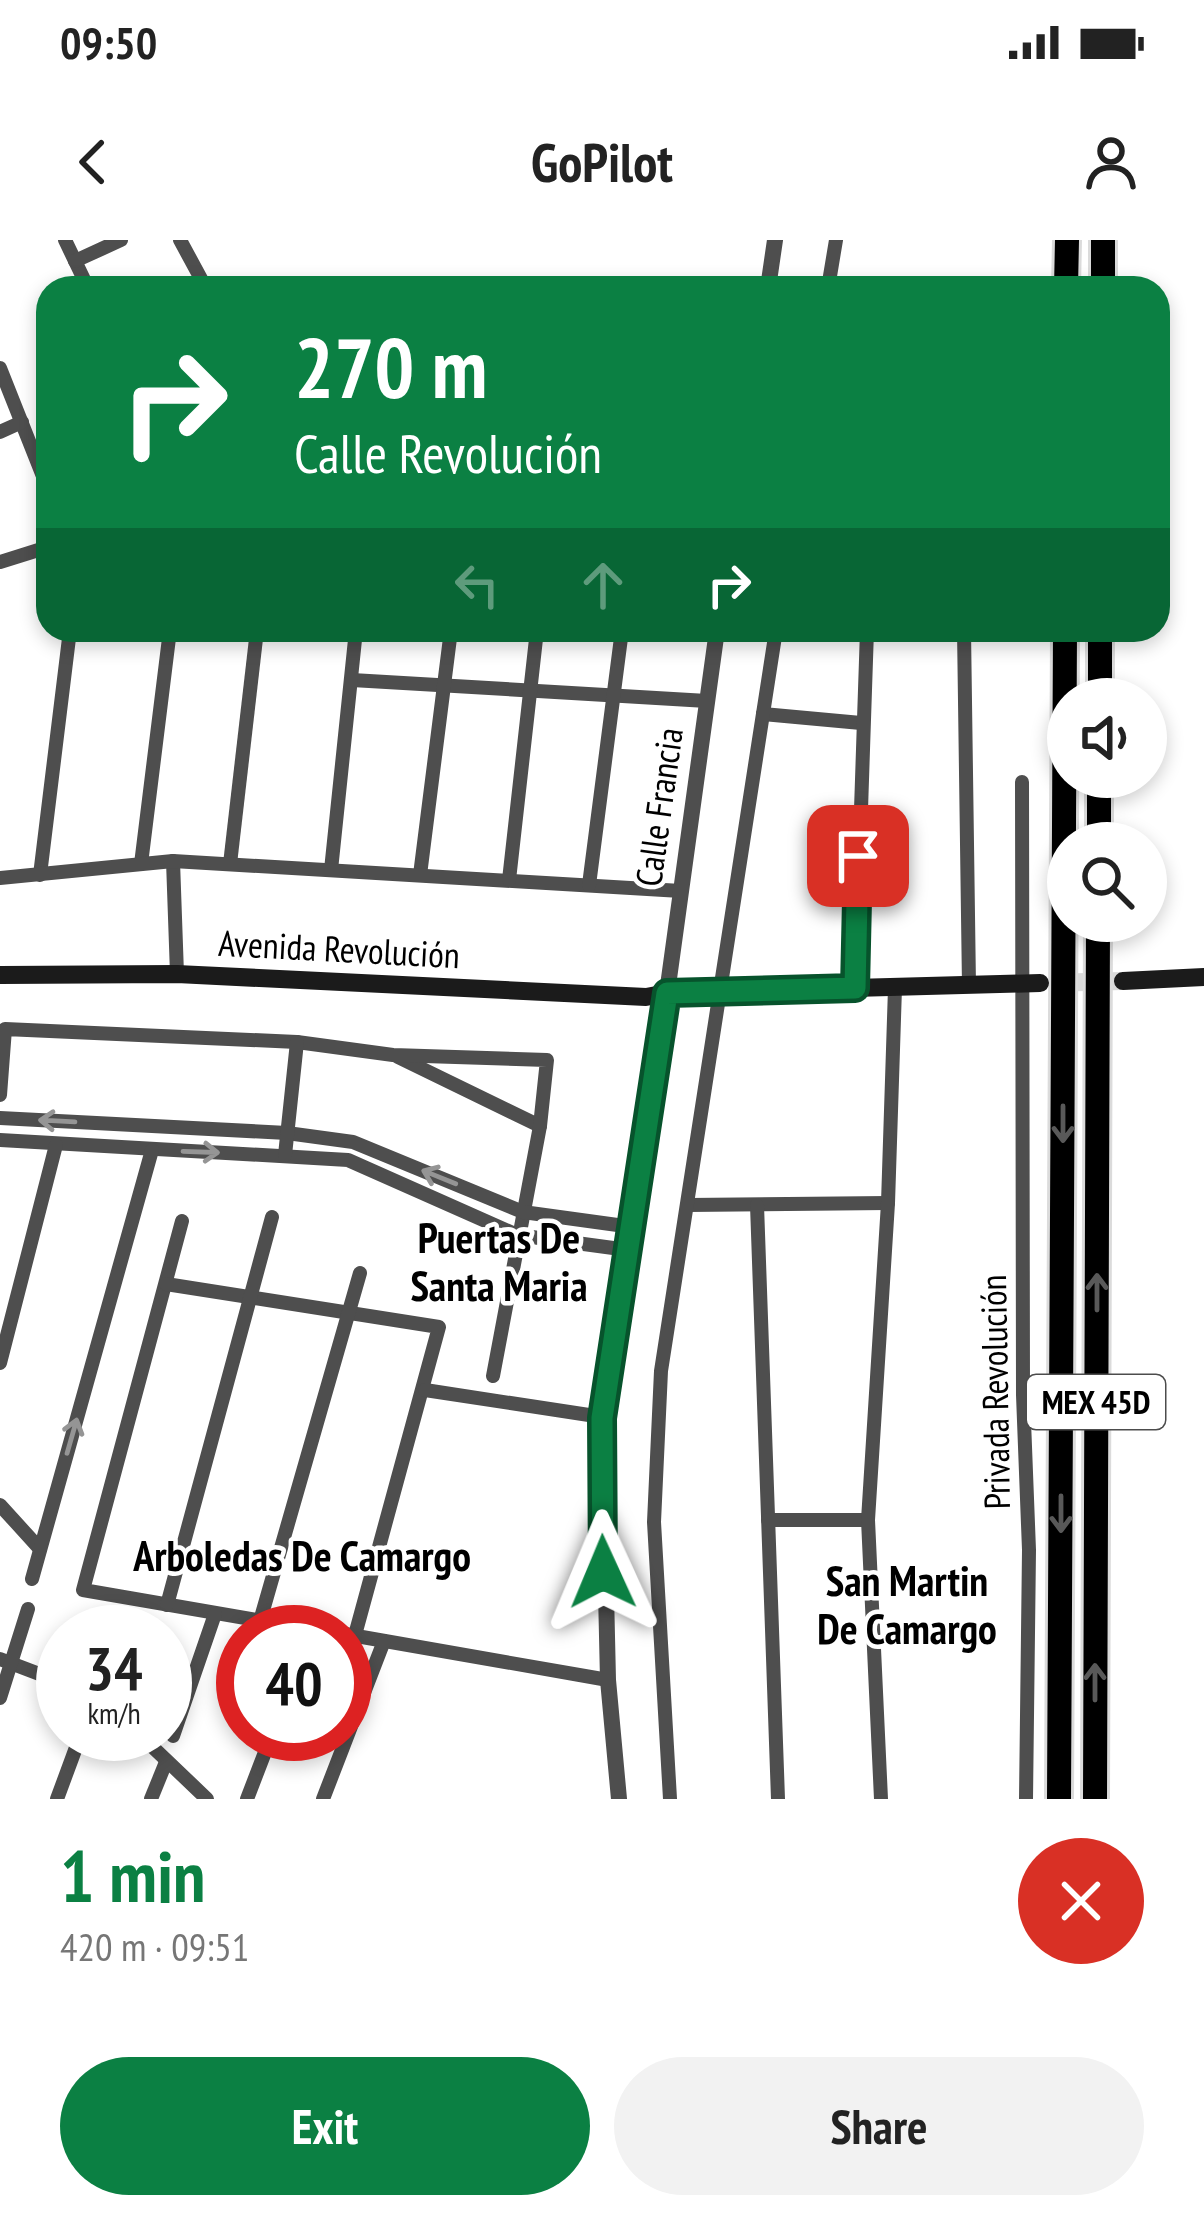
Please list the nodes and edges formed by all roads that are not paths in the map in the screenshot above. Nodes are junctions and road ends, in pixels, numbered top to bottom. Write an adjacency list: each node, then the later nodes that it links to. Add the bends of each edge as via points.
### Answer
1 (65, 240): 8 (street)
2 (121, 240): 8 (street)
3 (180, 240): 10 (street)
4 (775, 240): 11 (street)
5 (836, 240): 12 (street)
6 (1066, 240): 13 (highway)
7 (1103, 240): 14 (highway)
8 (74, 261): 9 (street)
9 (82, 276)
10 (200, 276)
11 (770, 276)
12 (831, 276)
13 (1066, 276)
14 (1103, 276)
15 (0, 368): 16 (street)
16 (22, 422): 17 (street); 18 (street)
17 (0, 432)
18 (36, 458)
19 (36, 551): 20 (street)
20 (0, 562)
21 (69, 642): 47 (street)
22 (169, 642): 44 (street)
23 (255, 642): 45 (street)
24 (355, 642): 35 (street)
25 (449, 642): 36 (street)
26 (536, 642): 37 (street)
27 (621, 642): 38 (street)
28 (715, 642): 39 (street, Calle Francia)
29 (774, 642): 40 (street)
30 (866, 642): 41 (street)
31 (964, 642): 59 (street)
32 (1065, 642): 122 (highway, MEX 45D, one-way to 122)
33 (1100, 642): 34 (highway)
34 (1100, 678)
35 (352, 680): 36 (street); 46 (street)
36 (444, 685): 37 (street); 48 (street)
37 (530, 691): 38 (street); 50 (street)
38 (614, 696): 39 (street); 51 (street)
39 (707, 701): 52 (street, Calle Francia)
40 (763, 714): 41 (street); 62 (street)
41 (861, 723): 60 (street)
42 (1022, 782): 58 (street, Privada Revolución)
43 (173, 861): 44 (street); 45 (street); 54 (street)
44 (141, 864): 47 (street)
45 (230, 864): 46 (street)
46 (331, 870): 48 (street)
47 (40, 875): 49 (street)
48 (421, 875): 50 (street)
49 (0, 878)
50 (508, 880): 51 (street)
51 (589, 885): 52 (street)
52 (681, 891): 63 (street, Calle Francia)
53 (1098, 942): 123 (highway, MEX 45D, one-way to 53)
54 (177, 974): 55 (main road, Avenida Revolución); 63 (main road, Avenida Revolución)
55 (0, 975)
56 (1204, 977): 57 (main road)
57 (1123, 981)
58 (1032, 983): 59 (main road, Avenida Revolución); 121 (street, Privada Revolución, via 1023,1372)
59 (969, 986): 61 (main road, Avenida Revolución)
60 (855, 988): 61 (main road, Avenida Revolución); 62 (main road, Avenida Revolución)
61 (896, 988): 74 (street)
62 (716, 992): 63 (main road, Avenida Revolución); 75 (street)
63 (670, 993): 80 (street, Calle Francia)
64 (297, 1042): 65 (street); 66 (street, via 4,1029); 69 (street)
65 (393, 1054): 68 (street); 68 (street, via 548,1060)
66 (0, 1095)
67 (0, 1118): 69 (street, one-way to 67)
68 (540, 1126): 77 (street)
69 (287, 1133): 73 (street); 77 (street, one-way to 69, via 353,1142)
70 (0, 1140): 71 (street)
71 (56, 1144): 72 (street); 87 (street)
72 (152, 1150): 73 (street, one-way to 73); 94 (street, one-way to 72)
73 (285, 1155): 81 (street, via 348,1160)
74 (888, 1203): 76 (street); 93 (street)
75 (688, 1204): 76 (street); 118 (street, via 661,1371 654,1522)
76 (757, 1204): 92 (street)
77 (523, 1212): 80 (street); 81 (street)
78 (272, 1217): 85 (street)
79 (182, 1221): 84 (street)
80 (632, 1227): 82 (street, Calle Francia)
81 (517, 1235): 82 (street); 88 (street)
82 (628, 1250): 90 (street, Calle Francia)
83 (360, 1273): 86 (street)
84 (166, 1284): 85 (street); 96 (street, via 83,1590)
85 (253, 1295): 86 (street); 96 (street)
86 (349, 1312): 89 (street, via 439,1327); 97 (street)
87 (0, 1363)
88 (494, 1376)
89 (425, 1390): 90 (street); 98 (street)
90 (602, 1418): 106 (street, Calle Francia)
91 (0, 1505): 94 (street)
92 (768, 1520): 93 (street); 119 (street)
93 (868, 1520): 120 (street)
94 (40, 1549): 95 (street)
95 (32, 1579)
96 (167, 1605)
97 (265, 1605)
98 (359, 1605)
99 (28, 1610): 104 (street)
100 (192, 1610): 101 (street)
101 (215, 1614): 107 (street)
102 (372, 1639): 103 (street)
103 (384, 1641): 106 (street); 116 (street)
104 (7, 1662): 105 (street); 108 (street)
105 (36, 1673)
106 (608, 1680): 117 (street, Calle Francia)
107 (192, 1681)
108 (0, 1698)
109 (72, 1761): 112 (street)
110 (262, 1761): 115 (street)
111 (166, 1762): 113 (street); 114 (street)
112 (57, 1799)
113 (151, 1799)
114 (207, 1799)
115 (247, 1799)
116 (322, 1799)
117 (619, 1799)
118 (670, 1799)
119 (778, 1799)
120 (881, 1799)
121 (1026, 1799)
122 (1060, 1799)
123 (1095, 1799)

